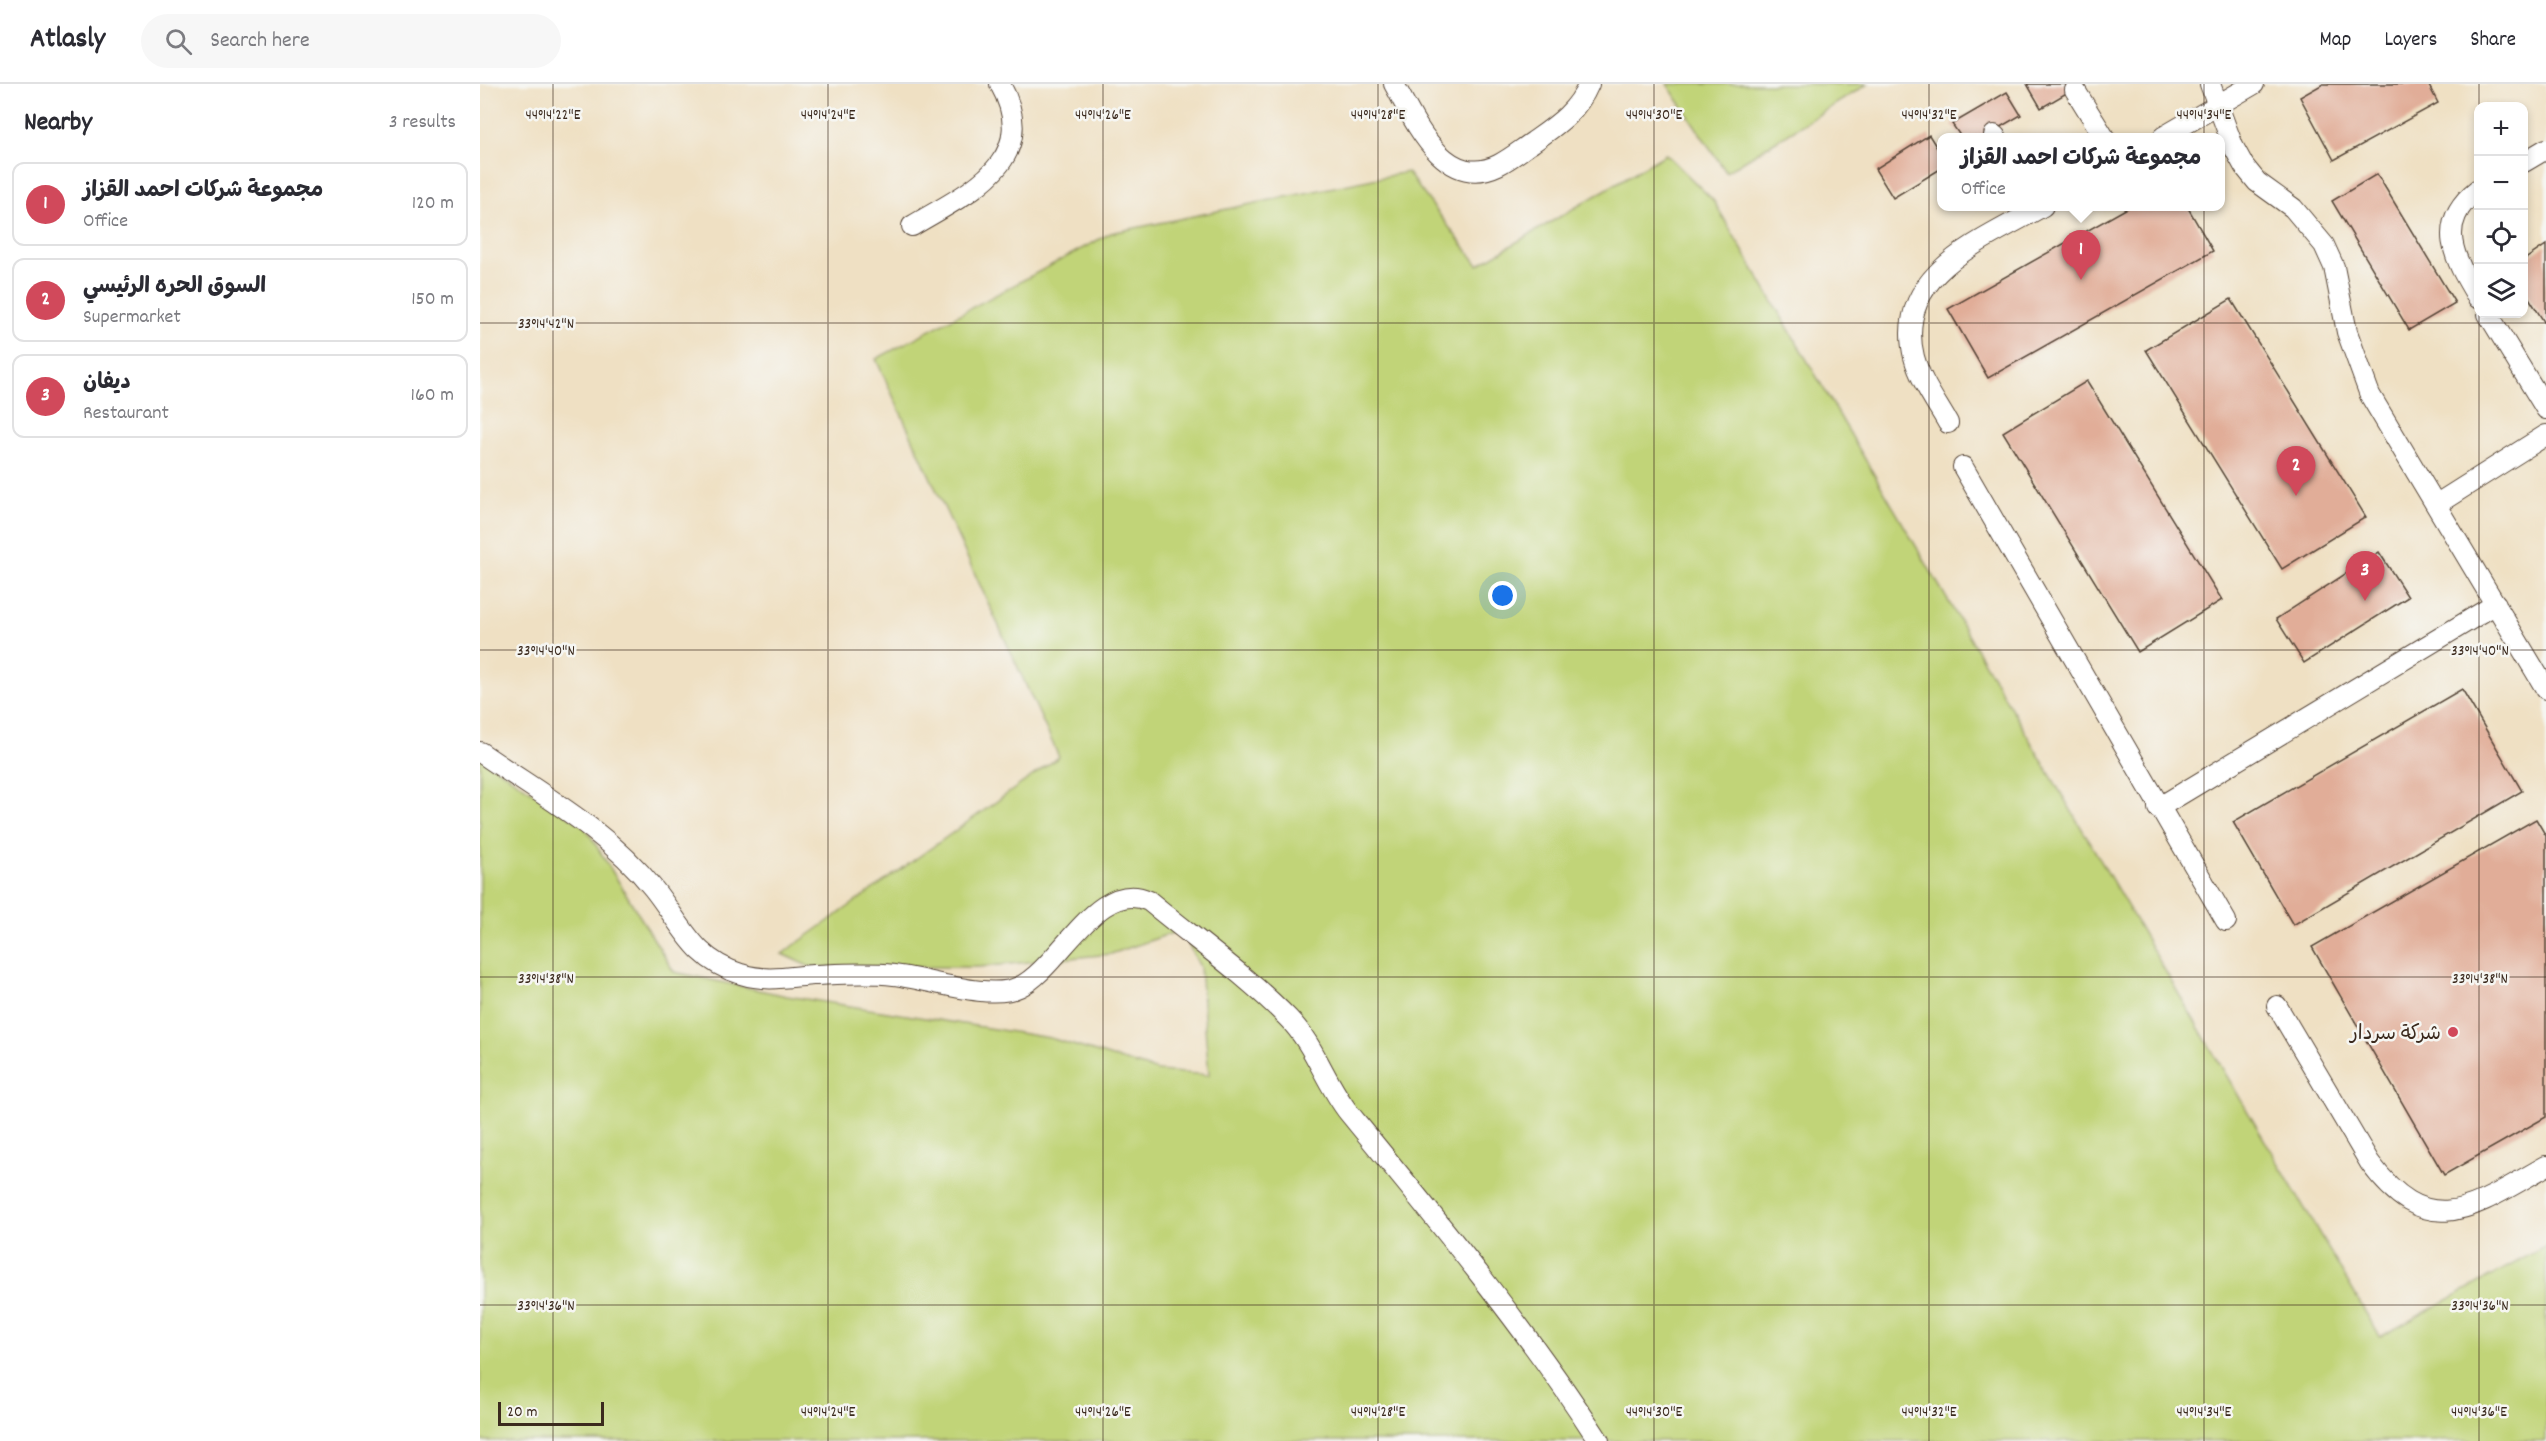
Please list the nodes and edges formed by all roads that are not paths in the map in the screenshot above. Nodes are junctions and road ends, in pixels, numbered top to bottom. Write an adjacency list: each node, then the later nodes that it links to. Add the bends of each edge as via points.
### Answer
1 (1000, 84): 14 (lane, via 1010,101 1013,123 1011,145 1002,165 986,181)
2 (1394, 84): 3 (lane, via 1435,152 1464,168 1480,169 1510,158 1571,115)
3 (1589, 84)
4 (2210, 84): 7 (lane)
5 (2254, 84): 7 (lane)
6 (2075, 90): 8 (lane)
7 (2218, 106): 9 (lane); 21 (lane, via 2244,166 2258,182 2293,208 2324,245 2334,267 2347,332 2370,394)
8 (2101, 133)
9 (2172, 133)
10 (2546, 150): 11 (lane)
11 (2528, 159)
12 (2474, 193): 15 (lane, via 2458,211 2452,225 2452,240 2460,267)
13 (2034, 211): 18 (lane, via 1953,258 1922,291 1911,336 1914,358)
14 (912, 226)
15 (2474, 291)
16 (2490, 318): 17 (lane)
17 (2546, 409)
18 (1948, 423)
19 (2546, 435): 21 (lane)
20 (1963, 467): 25 (lane)
21 (2437, 504): 22 (lane)
22 (2496, 604): 23 (lane); 25 (lane)
23 (2546, 689)
24 (480, 752): 29 (lane, via 594,828 636,867 701,954 741,975 764,979 851,973 892,975 988,993 1004,992 1032,979 1108,902 1128,895 1149,901 1289,1019 1347,1110 1513,1316)
25 (2158, 808): 26 (lane)
26 (2226, 921)
27 (2277, 1006): 28 (lane, via 2370,1163 2386,1185 2406,1201 2430,1210 2456,1211 2480,1203)
28 (2546, 1166)
29 (1599, 1441)

